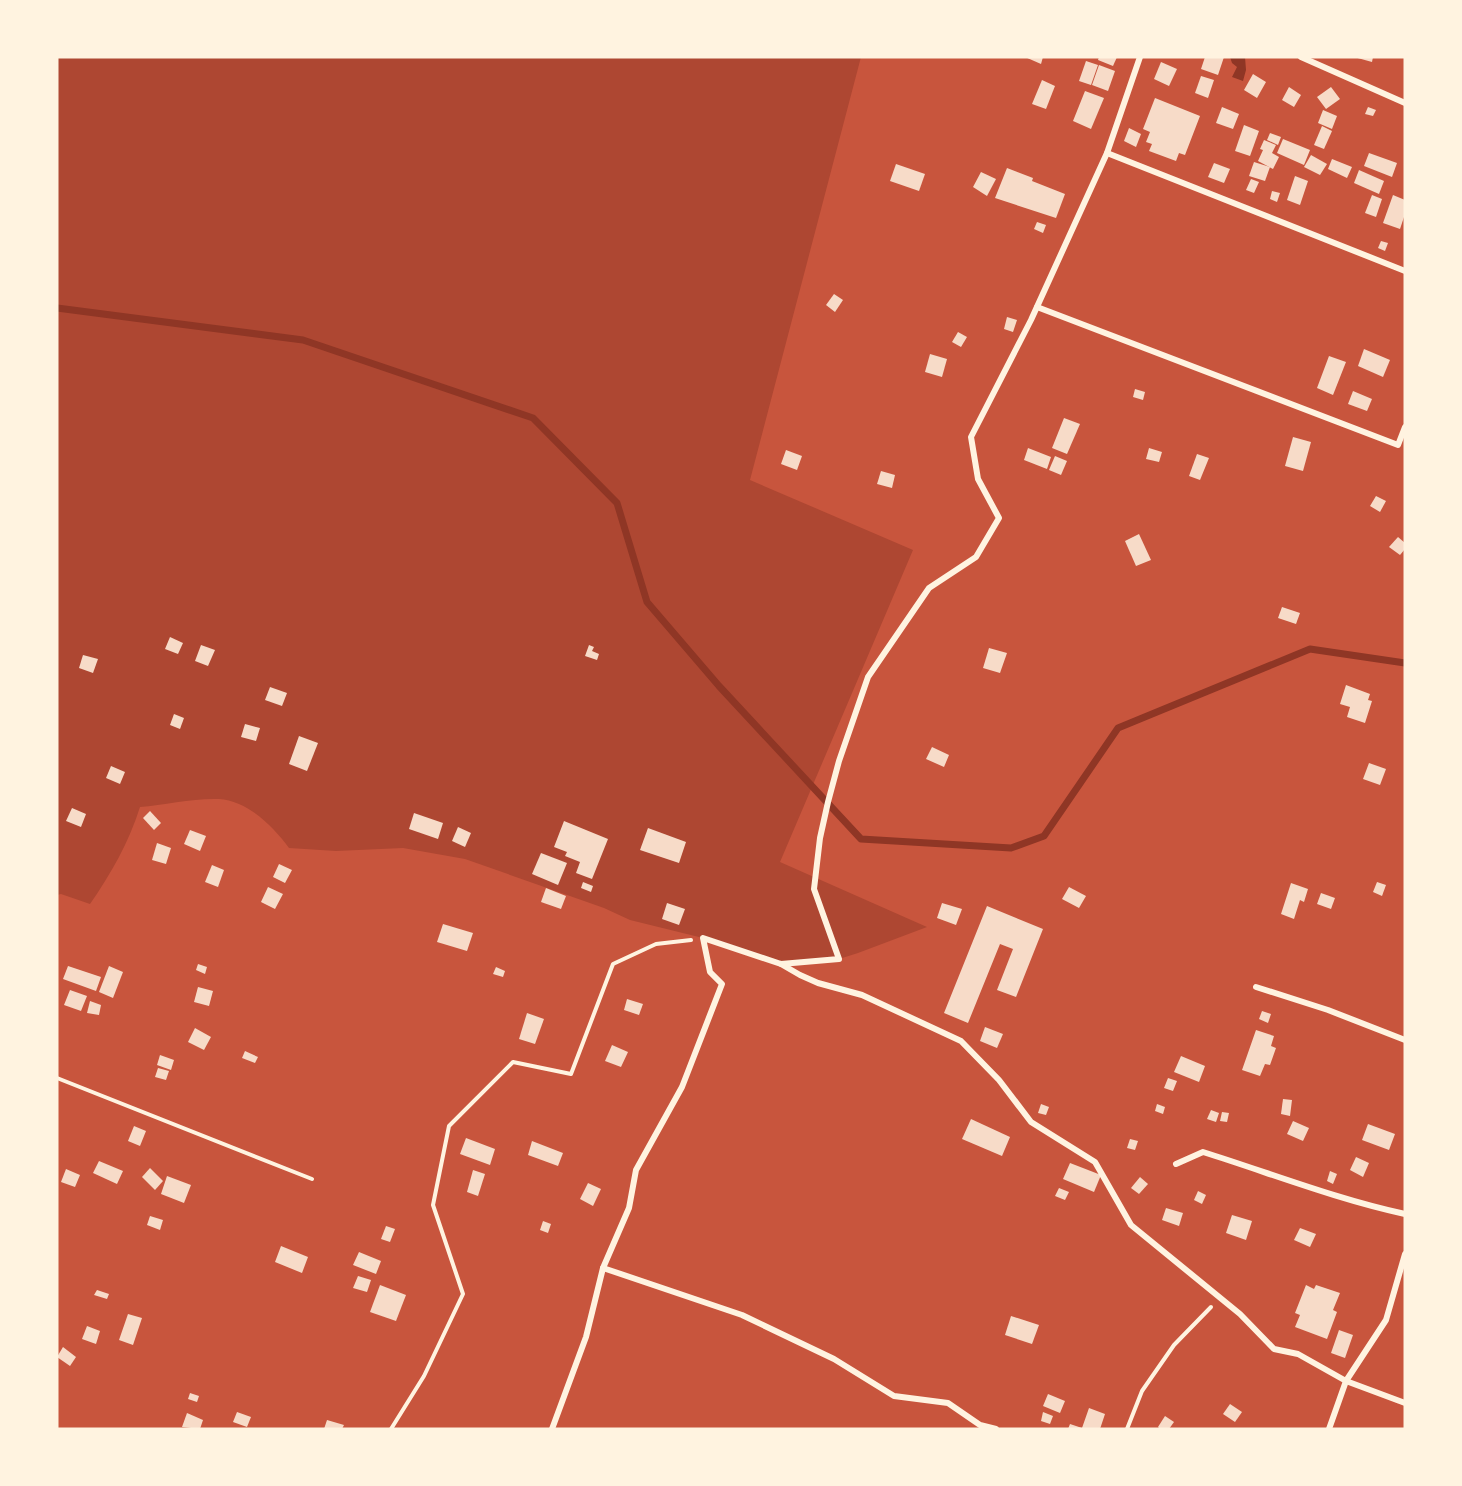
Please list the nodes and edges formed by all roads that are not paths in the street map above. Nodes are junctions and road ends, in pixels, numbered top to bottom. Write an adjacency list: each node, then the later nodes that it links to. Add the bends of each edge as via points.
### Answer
1 (1140, 57): 4 (street)
2 (1301, 57): 3 (street)
3 (1405, 104)
4 (1107, 153): 5 (street); 6 (street)
5 (1405, 271)
6 (1037, 307): 7 (street, via 1398,445); 8 (street, via 972,437 978,480 999,518 976,557 929,588 868,677 839,761 820,838 814,889 839,959)
7 (1405, 427)
8 (781, 964): 14 (street, via 703,938 710,972 722,984 682,1087 636,1170 629,1208); 15 (street, via 800,975 862,995 961,1041 999,1080 1031,1122 1095,1161 1131,1225 1240,1314 1275,1349 1298,1354)
9 (1256, 987): 10 (street)
10 (1405, 1040)
11 (1176, 1164): 12 (street, via 1203,1152 1362,1204)
12 (1405, 1214)
13 (1405, 1254): 15 (street, via 1386,1320)
14 (603, 1268): 17 (street, via 586,1337); 18 (street, via 742,1315 834,1359 894,1396 948,1403 980,1425)
15 (1346, 1381): 16 (street); 19 (street)
16 (1405, 1403)
17 (553, 1429)
18 (996, 1429)
19 (1329, 1429)

